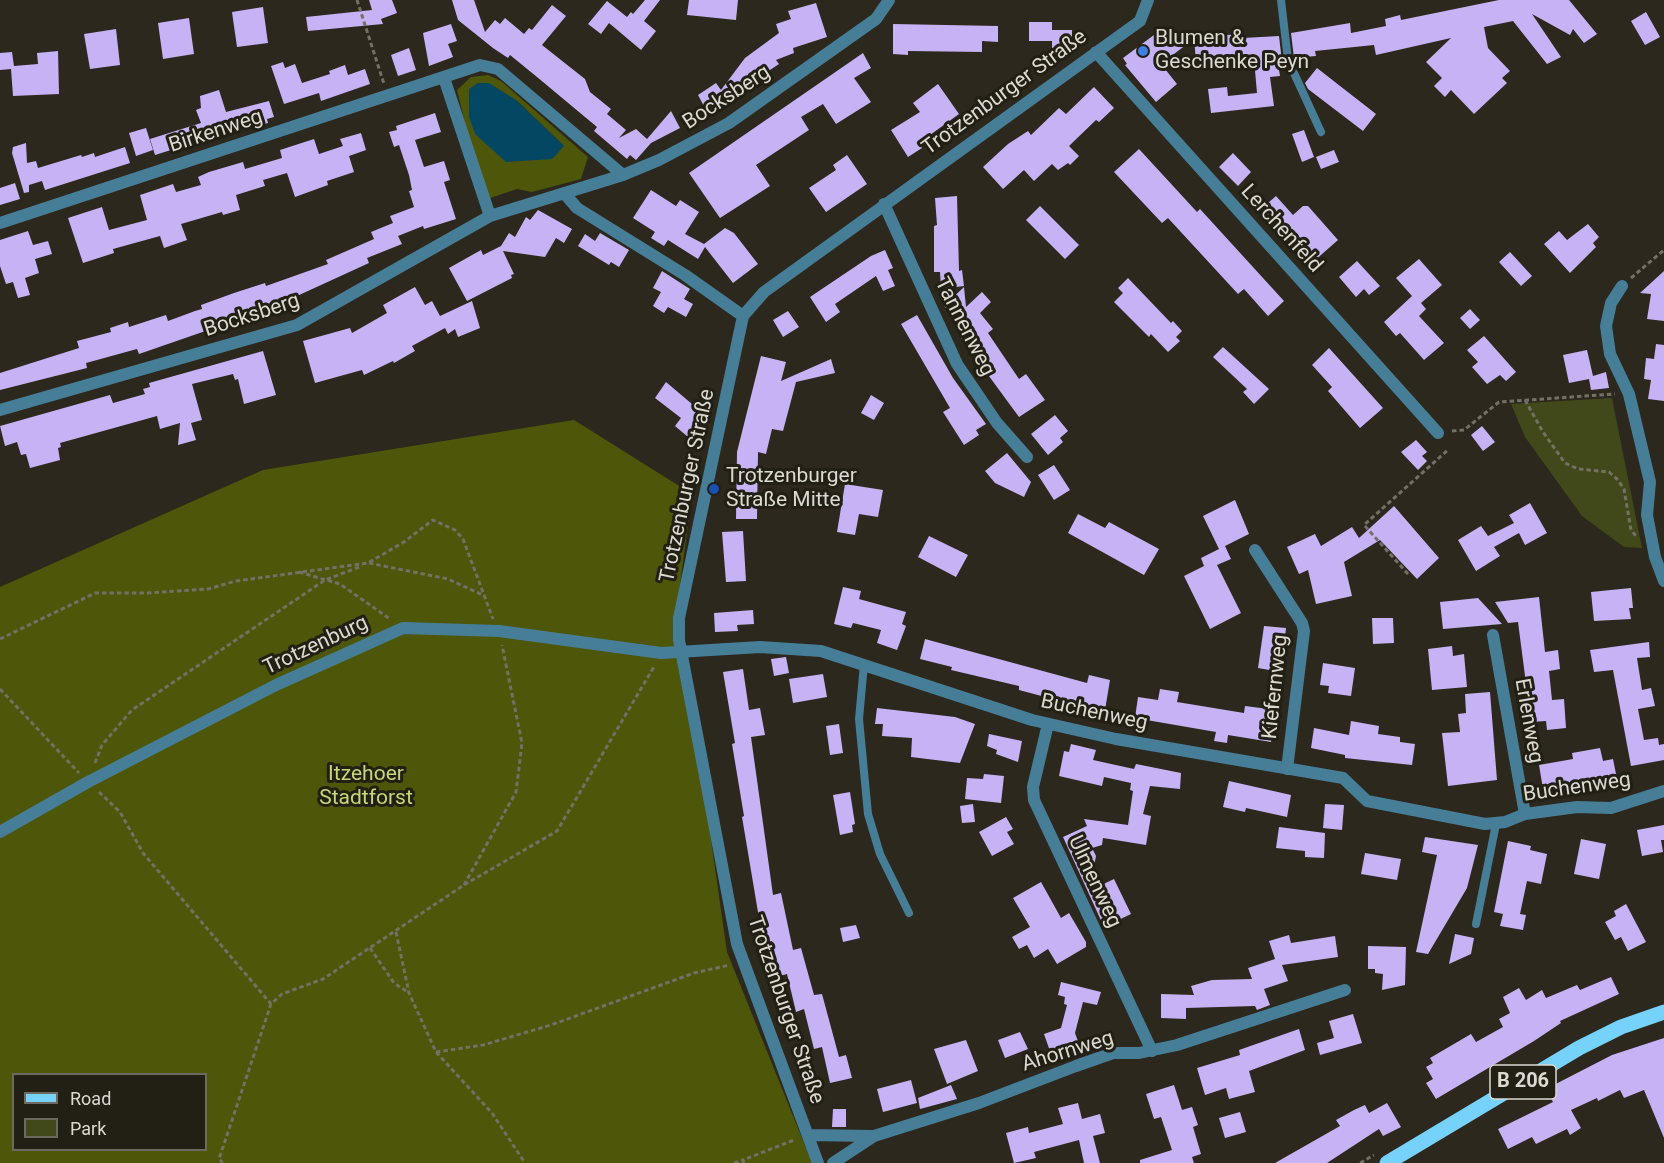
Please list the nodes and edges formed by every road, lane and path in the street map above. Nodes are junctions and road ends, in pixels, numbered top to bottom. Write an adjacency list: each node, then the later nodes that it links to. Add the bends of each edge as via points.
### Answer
1 (357, 0): 7 (path)
2 (889, 0): 9 (street, Bocksberg, via 876,19 729,123)
3 (1148, 0): 5 (street, Trotzenburger Straße, via 1140,21)
4 (1281, 0): 8 (lane, via 1288,60)
5 (1096, 51): 11 (street, Trotzenburger Straße); 20 (street, Lerchenfeld)
6 (444, 78): 7 (street, Birkenweg); 9 (street, Birkenweg, via 480,65 498,69); 12 (street)
7 (388, 97): 13 (street, Birkenweg)
8 (1321, 132)
9 (622, 175): 10 (street, Bocksberg)
10 (565, 194): 12 (street, Bocksberg); 16 (street, via 577,208)
11 (884, 204): 16 (street, Trotzenburger Straße, via 764,292); 22 (street, Tannenweg, via 957,364 997,423)
12 (490, 216): 19 (street, Bocksberg, via 310,320)
13 (0, 223)
14 (1664, 250): 15 (path)
15 (1622, 286): 17 (street, via 1611,303 1606,326 1610,354)
16 (743, 316): 35 (street, Trotzenburger Straße, via 679,618)
17 (1629, 394): 18 (path); 23 (street, via 1650,482 1647,515)
18 (1525, 400): 20 (path, via 1499,402 1464,430); 23 (path, via 1565,463 1578,469 1609,472 1618,480 1624,489 1631,530 1640,539)
19 (0, 410)
20 (1438, 433)
21 (1449, 448): 27 (path, via 1364,525)
22 (1027, 457)
23 (1651, 542): 29 (street)
24 (1255, 550): 40 (street, Kiefernweg, via 1304,631)
25 (368, 563): 26 (path); 28 (path); 30 (path, via 447,579); 30 (path, via 433,520 463,539)
26 (297, 572): 28 (path); 34 (path, via 208,588 95,593)
27 (1408, 574)
28 (325, 579): 31 (path, via 340,584); 41 (path, via 132,710 102,745)
29 (1664, 581)
30 (483, 596): 32 (path)
31 (403, 628): 32 (street, Trotzenburg); 41 (street, Trotzenburg, via 276,685)
32 (499, 631): 36 (street, Trotzenburg); 46 (path, via 522,743 517,782 511,801)
33 (1493, 635): 43 (street, Erlenweg)
34 (0, 639)
35 (680, 650): 36 (street, Trotzenburg); 37 (street, Buchenweg, via 782,647 821,651); 51 (street, Trotzenburger Straße, via 736,944)
36 (661, 653): 46 (path, via 646,685 557,831)
37 (864, 664): 39 (street, Buchenweg); 47 (lane, via 859,719 868,814 880,854)
38 (0, 689): 41 (path)
39 (1048, 724): 40 (street, Buchenweg); 56 (street, Ulmenweg, via 1033,787 1034,800)
40 (1287, 769): 44 (street, Buchenweg, via 1343,778 1367,801)
41 (88, 782): 45 (street, Trotzenburg); 54 (path, via 120,812 143,853)
42 (1664, 791): 43 (street, Buchenweg, via 1611,808 1577,807)
43 (1525, 814): 44 (street, Buchenweg)
44 (1496, 824): 48 (lane)
45 (0, 832)
46 (465, 885): 49 (path)
47 (909, 913)
48 (1476, 924)
49 (396, 932): 50 (path); 53 (path)
50 (370, 948): 53 (path, via 394,983); 54 (path, via 323,979 282,994)
51 (743, 962): 57 (path, via 694,973 483,1045); 58 (street, Trotzenburger Straße)
52 (1345, 990): 56 (street, Ahornweg)
53 (409, 993): 57 (path)
54 (270, 1004): 61 (path)
55 (1664, 1012): 66 (main road, B 206, via 1579,1048)
56 (1152, 1051): 59 (street, Ahornweg, via 1113,1053 979,1103)
57 (436, 1052): 62 (path, via 492,1113)
58 (808, 1135): 59 (street, Ahornweg); 60 (path); 64 (street, Trotzenburger Straße)
59 (873, 1136): 65 (street, Ahornweg)
60 (743, 1161): 63 (path)
61 (220, 1162)
62 (525, 1163)
63 (734, 1163)
64 (818, 1163)
65 (833, 1163)
66 (1388, 1163)

